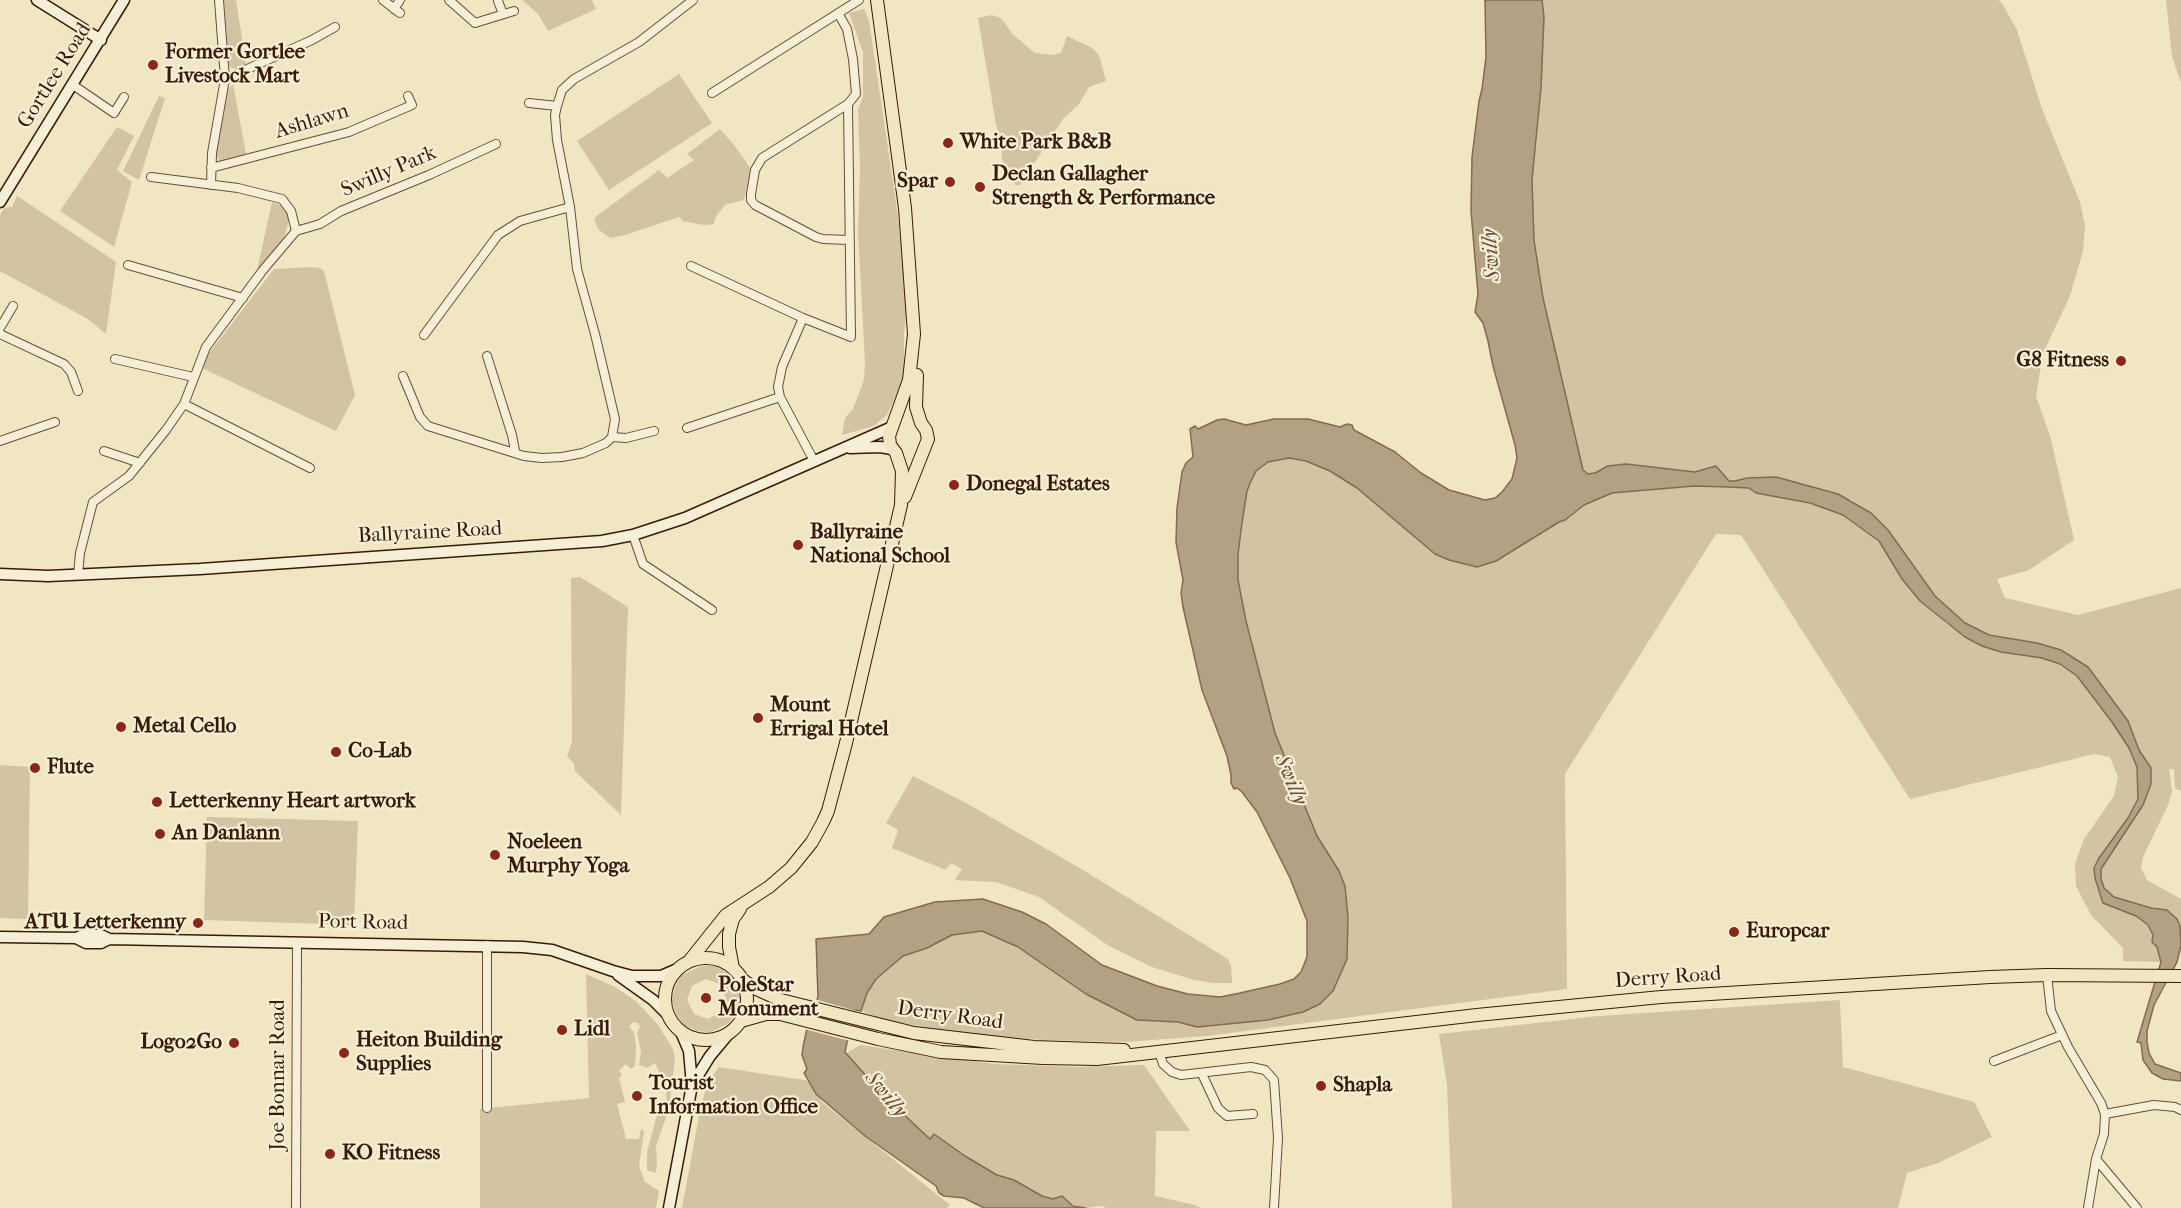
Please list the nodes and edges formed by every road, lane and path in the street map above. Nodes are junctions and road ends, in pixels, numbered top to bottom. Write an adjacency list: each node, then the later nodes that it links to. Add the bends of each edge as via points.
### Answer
1 (37, 0): 15 (main road)
2 (124, 0): 15 (main road, Gortlee Road)
3 (219, 0): 16 (street)
4 (382, 0): 5 (street, via 397,11)
5 (400, 0)
6 (449, 0): 13 (street, via 475,23)
7 (498, 0): 13 (street)
8 (693, 0): 23 (street, via 639,42 574,79 562,90)
9 (860, 0): 12 (street)
10 (877, 0): 40 (main road, via 905,208)
11 (514, 11): 13 (street)
12 (838, 13): 18 (street); 22 (street, via 847,29 856,90)
13 (503, 14)
14 (335, 27): 16 (street)
15 (101, 40): 17 (main road, Gortlee Road)
16 (225, 79): 25 (street)
17 (77, 87): 20 (street, via 114,113); 28 (main road, Gortlee Road)
18 (712, 93)
19 (408, 96): 25 (street, Ashlawn, via 412,105 349,132)
20 (124, 97)
21 (529, 103): 23 (street)
22 (848, 104): 31 (street); 31 (street, via 762,158 755,170 751,200 816,237)
23 (557, 106): 29 (street, via 557,140)
24 (496, 144): 30 (street, Swilly Park, via 320,224)
25 (211, 168): 27 (street)
26 (151, 177): 27 (street)
27 (211, 185): 30 (street, via 282,199 291,212)
28 (0, 202)
29 (570, 207): 39 (street, via 520,221 498,235); 53 (street, via 577,269 615,419)
30 (296, 231): 34 (street)
31 (849, 240): 36 (street, via 850,337)
32 (128, 265): 34 (street)
33 (691, 266): 36 (street)
34 (243, 298): 44 (street, via 206,347)
35 (14, 306): 37 (street)
36 (803, 318): 46 (street, via 782,367)
37 (0, 328)
38 (0, 334): 45 (street, via 64,364)
39 (424, 335)
40 (914, 350): 49 (main road, via 916,406); 50 (main road, via 908,386)
41 (487, 356): 59 (street)
42 (115, 359): 44 (street)
43 (403, 376): 59 (street, via 420,417 428,426)
44 (193, 377): 47 (street)
45 (78, 390)
46 (780, 397): 51 (street); 60 (street)
47 (184, 404): 61 (street); 62 (street)
48 (55, 422): 54 (street)
49 (921, 423): 50 (main road, via 906,418); 56 (main road, via 928,435)
50 (893, 426): 55 (main road, Ballyraine Road); 57 (main road, via 888,438)
51 (687, 428)
52 (654, 431): 53 (street)
53 (612, 437): 59 (street, via 583,453 562,457 542,458)
54 (0, 441)
55 (844, 448): 57 (main road, via 880,447); 60 (main road, Ballyraine Road)
56 (924, 449): 57 (main road, via 910,457); 63 (main road)
57 (894, 451): 63 (main road, via 902,471)
58 (104, 452): 61 (street)
59 (515, 452)
60 (814, 461): 64 (main road, Ballyraine Road, via 685,518)
61 (141, 463): 66 (street, via 93,502)
62 (310, 468)
63 (901, 505): 68 (main road, via 828,811 798,860)
64 (633, 535): 66 (main road, Ballyraine Road, via 602,541 278,565); 67 (street, via 643,564)
65 (0, 574): 66 (main road, Ballyraine Road)
66 (78, 575)
67 (712, 610)
68 (743, 905): 72 (main road, via 721,919); 73 (main road, via 729,934)
69 (0, 937): 70 (main road, Port Road, via 76,938 85,934 109,939)
70 (297, 942): 71 (main road, Port Road); 94 (street, Joe Bonnar Road)
71 (487, 945): 75 (main road, Port Road, via 552,950); 89 (street)
72 (690, 960): 73 (main road, via 714,958); 74 (main road)
73 (734, 968): 78 (main road)
74 (675, 970): 75 (main road, via 650,977); 80 (main road, via 665,989)
75 (613, 971): 80 (main road)
76 (2047, 975): 77 (main road, Derry Road); 84 (street, via 2050,1011); 85 (main road, Derry Road, via 1661,997)
77 (2180, 976)
78 (743, 980): 79 (main road, Derry Road); 81 (main road, via 747,1001)
79 (804, 1013): 81 (main road, Derry Road, via 771,1013); 85 (main road, Derry Road, via 993,1043); 85 (main road, Derry Road, via 867,1036 942,1052 1097,1059)
80 (668, 1015): 82 (main road)
81 (741, 1021): 83 (main road)
82 (681, 1032): 83 (main road, via 702,1040 717,1039); 88 (main road, via 689,1051)
83 (730, 1032): 88 (main road)
84 (2062, 1035): 86 (street); 92 (street)
85 (1159, 1051): 87 (street, via 1163,1064 1172,1072 1181,1076)
86 (1994, 1061)
87 (1202, 1074): 91 (street, via 1218,1108 1227,1116); 96 (street, via 1251,1067 1265,1070 1274,1080 1278,1138)
88 (692, 1085): 95 (main road)
89 (487, 1108)
90 (2181, 1110): 92 (street, via 2154,1105)
91 (1253, 1114)
92 (2105, 1114): 93 (street)
93 (2096, 1159): 97 (street); 98 (street)
94 (296, 1208)
95 (669, 1208)
96 (1274, 1208)
97 (2088, 1208)
98 (2137, 1208)

